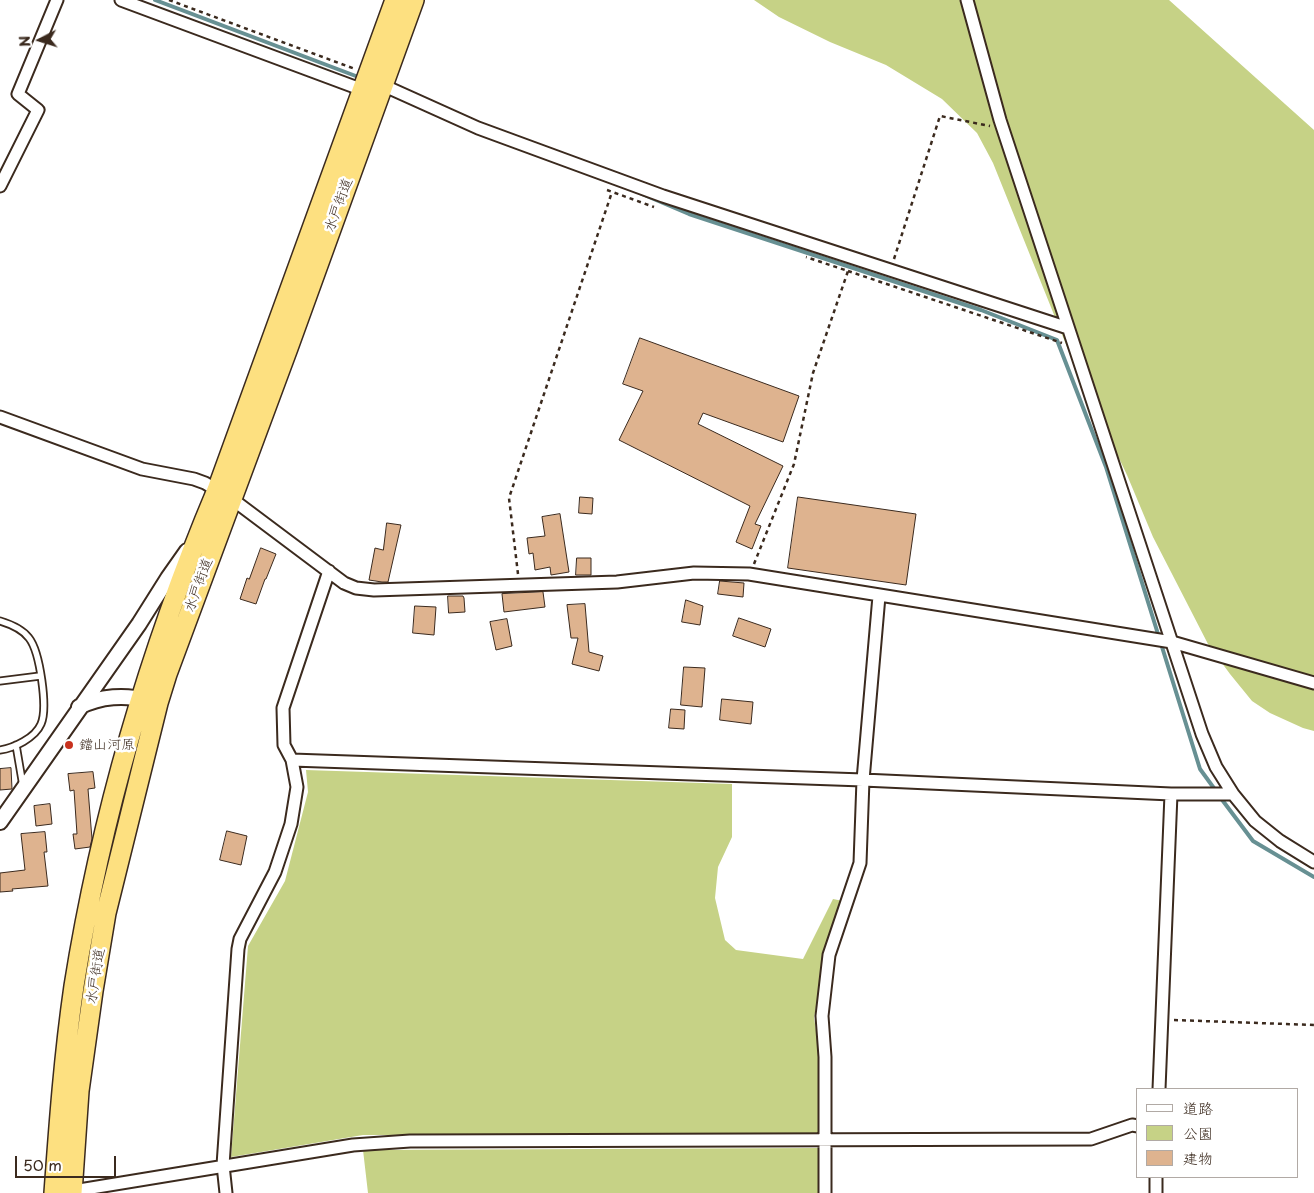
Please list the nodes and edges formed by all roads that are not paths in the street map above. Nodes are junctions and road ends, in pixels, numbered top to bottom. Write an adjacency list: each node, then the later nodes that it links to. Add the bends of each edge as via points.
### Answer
1 (57, 0): 7 (street, via 18,94 38,110)
2 (121, 0): 6 (street)
3 (395, 0): 6 (highway, 水戸街道)
4 (414, 0): 6 (highway, 水戸街道)
5 (966, 0): 8 (street, via 1003,129)
6 (371, 82): 8 (street, via 478,128 663,196); 10 (highway, 水戸街道)
7 (0, 186)
8 (1068, 328): 15 (street)
9 (0, 417): 10 (street, via 142,469 194,479)
10 (224, 495): 11 (highway, 水戸街道); 12 (street); 19 (highway, 水戸街道, via 167,674)
11 (197, 538): 19 (highway, 水戸街道); 20 (street)
12 (329, 571): 13 (street, via 344,583 374,590 617,582 694,573 749,574); 23 (street, via 283,708 284,745)
13 (878, 596): 15 (street); 24 (street)
14 (0, 621): 16 (lane, via 29,638 38,657)
15 (1172, 642): 18 (street); 27 (street, via 1202,734 1216,767)
16 (40, 676): 17 (lane); 21 (lane, via 44,704 41,725 26,742)
17 (0, 681)
18 (1314, 683)
19 (150, 701): 20 (street, via 106,698); 35 (highway, 水戸街道, via 105,838 74,987 60,1104)
20 (79, 708): 25 (street)
21 (16, 745): 22 (lane); 25 (lane)
22 (0, 750)
23 (292, 760): 24 (street); 33 (street, via 297,787 291,824 274,872 238,949)
24 (863, 780): 26 (street); 32 (street, via 860,863 829,955 823,1008)
25 (24, 788): 28 (street)
26 (1171, 794): 27 (street); 30 (street)
27 (1233, 794): 29 (street, via 1255,821)
28 (0, 822)
29 (1314, 862)
30 (1159, 1088)
31 (1136, 1126): 32 (street, via 1091,1139)
32 (826, 1140): 33 (street, via 410,1141 353,1145); 37 (street)
33 (223, 1166): 35 (street); 36 (street)
34 (1156, 1178): 38 (street)
35 (65, 1193)
36 (226, 1193)
37 (826, 1193)
38 (1156, 1193)

